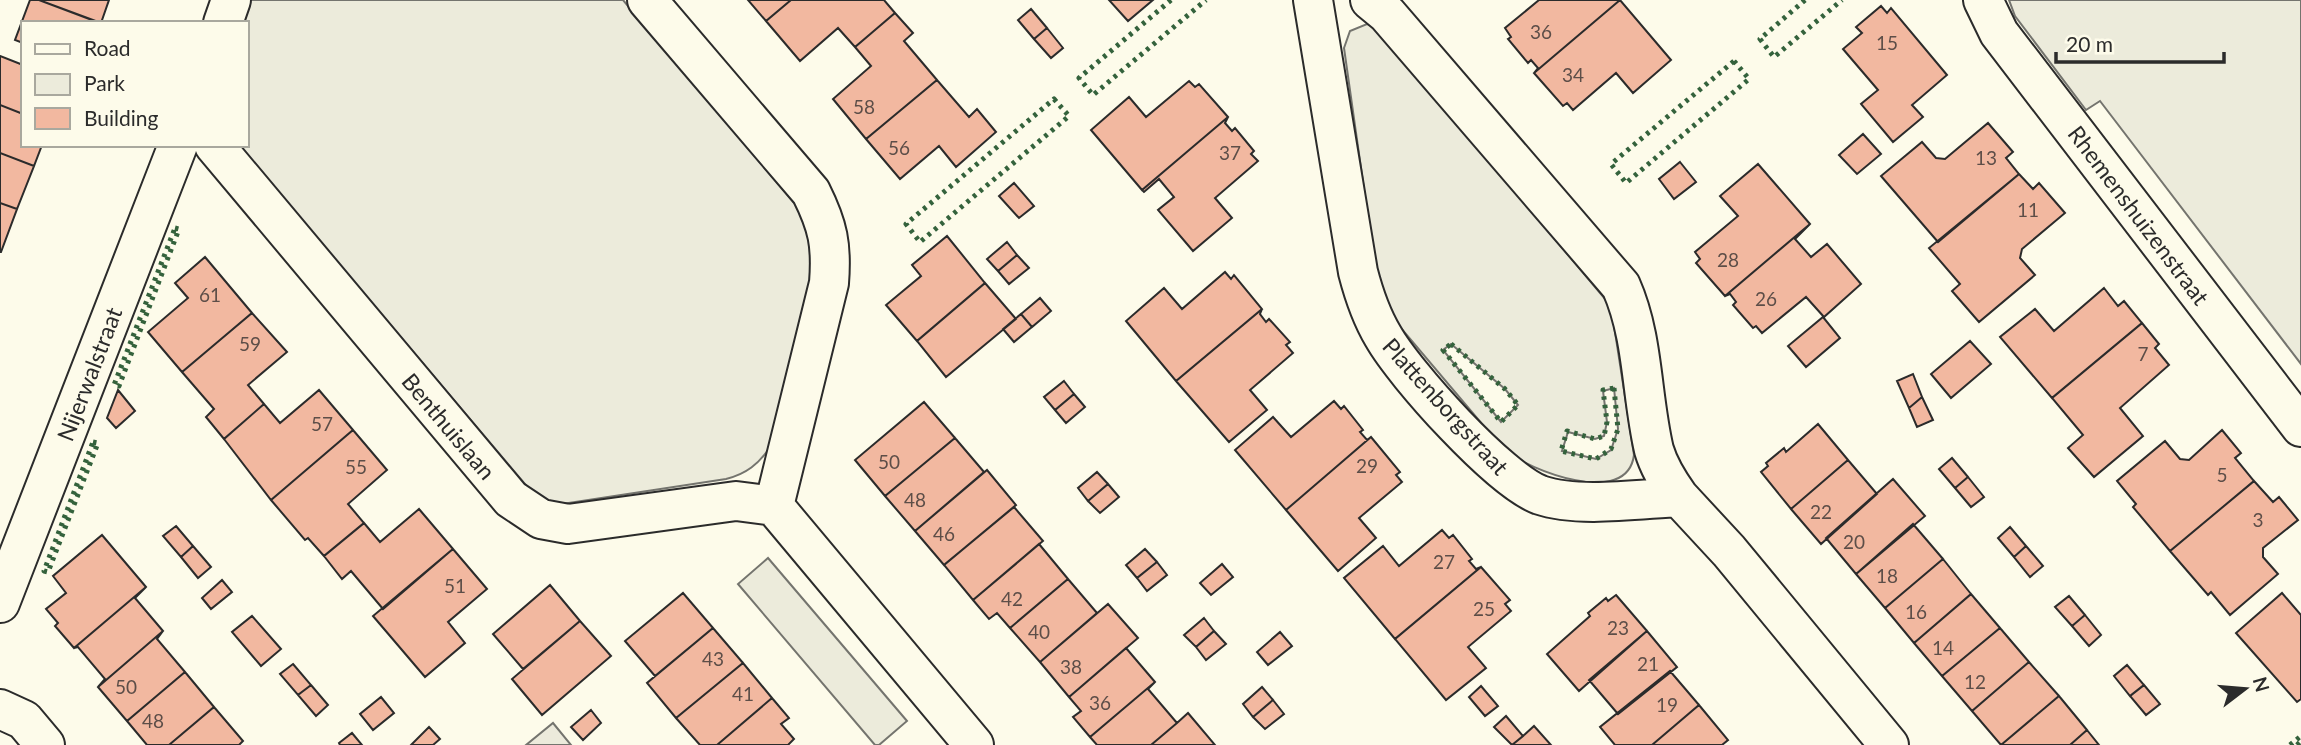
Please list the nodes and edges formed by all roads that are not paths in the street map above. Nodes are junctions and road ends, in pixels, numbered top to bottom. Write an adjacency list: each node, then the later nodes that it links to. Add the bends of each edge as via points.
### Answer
1 (231, 0): 6 (street)
2 (647, 0): 11 (street, via 811,192 832,248 829,283)
3 (1313, 0): 10 (street, Plattenborgstraat, via 1358,272 1368,307 1385,339 1489,460 1516,483 1542,495 1581,500)
4 (1370, 0): 10 (street, via 1387,14 1621,286 1635,325 1655,451)
5 (1983, 0): 9 (street, Rhemenshuizenstraat, via 1999,33)
6 (224, 21)
7 (177, 147): 12 (street, Nijerwalstraat)
8 (216, 147): 11 (street, Benthuislaan, via 511,499 541,519 568,524 736,501)
9 (2301, 427)
10 (1679, 497): 16 (street)
11 (774, 506): 15 (street)
12 (0, 603)
13 (0, 709): 14 (street, via 24,720)
14 (45, 745)
15 (974, 745)
16 (1889, 745)

